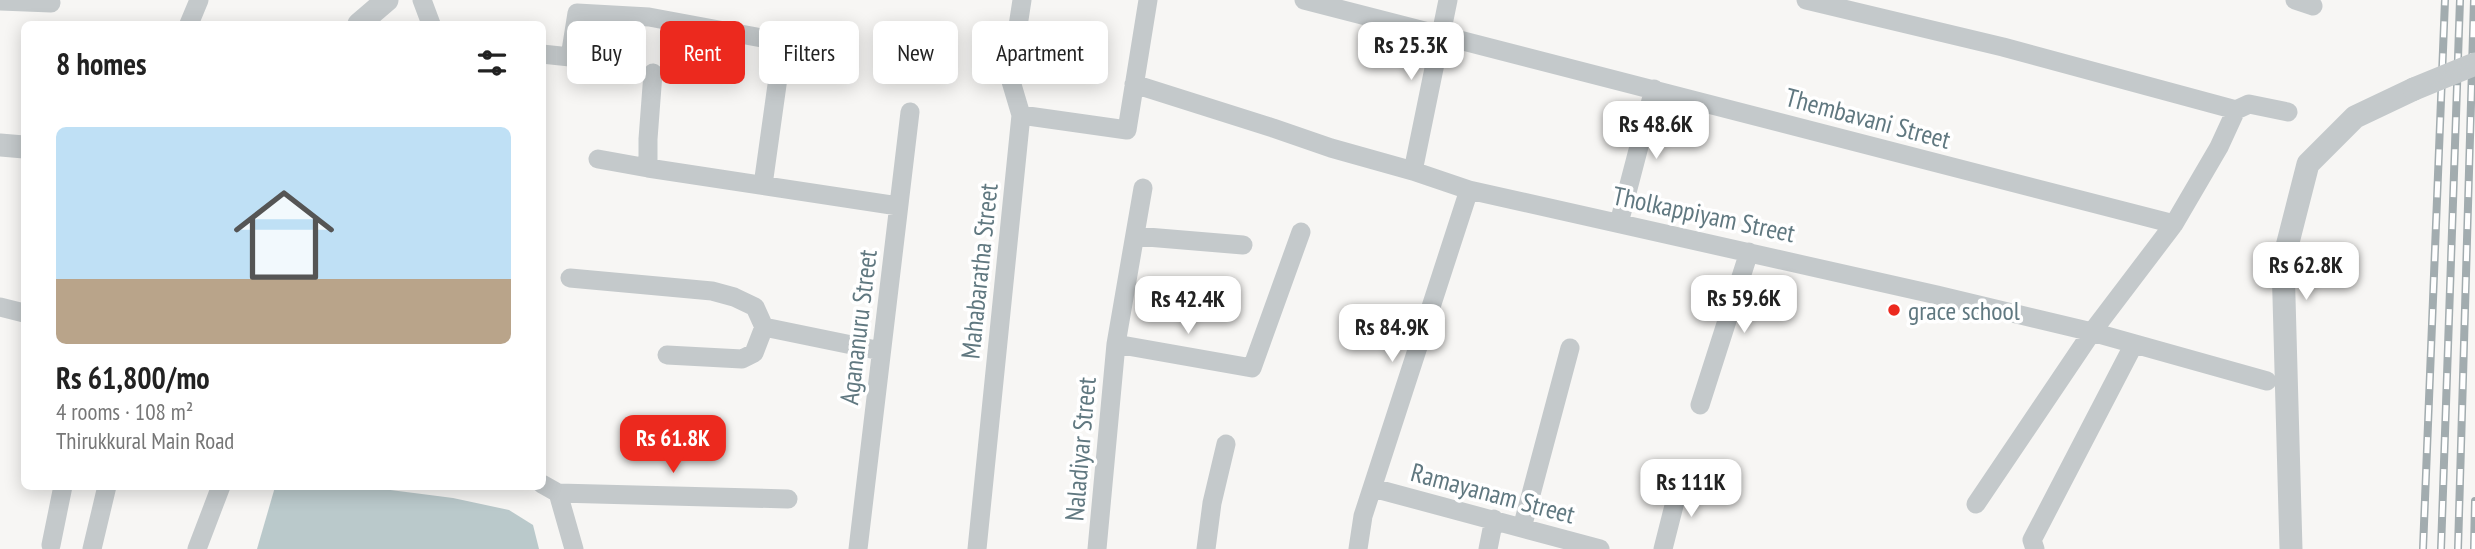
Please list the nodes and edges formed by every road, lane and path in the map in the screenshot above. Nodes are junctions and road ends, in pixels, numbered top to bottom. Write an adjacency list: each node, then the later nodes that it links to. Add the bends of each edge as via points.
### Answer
1 (199, 0): 11 (street)
2 (387, 0): 12 (street)
3 (422, 0): 13 (street)
4 (1022, 0): 23 (street, Mahabaratha Street, via 1010,78)
5 (1147, 0): 18 (street)
6 (1304, 0): 14 (street, Thembavani Street)
7 (1448, 0): 14 (street)
8 (1809, 0): 20 (street)
9 (0, 1): 10 (street)
10 (51, 3)
11 (190, 21)
12 (362, 21)
13 (430, 21)
14 (1441, 34): 19 (street, Thembavani Street); 28 (street)
15 (546, 54): 29 (street, via 570,57 577,13 649,17 783,42)
16 (2475, 64): 75 (street, bridge, via 2355,117 2308,164 2283,262)
17 (653, 74): 27 (street)
18 (1134, 84): 23 (street, via 1127,130); 28 (street, Tholkappiyam Street)
19 (1654, 89): 33 (street); 34 (street, Thembavani Street)
20 (2236, 110): 22 (street, via 2249,104); 34 (street)
21 (910, 112): 32 (street, Agananuru Street)
22 (2288, 112)
23 (1021, 115): 67 (street, Mahabaratha Street)
24 (0, 145): 25 (street)
25 (21, 146)
26 (598, 159): 27 (street)
27 (648, 168): 29 (street)
28 (1413, 171): 31 (street, Tholkappiyam Street)
29 (763, 185): 32 (street)
30 (1143, 188): 36 (street, Naladiyar Street)
31 (1469, 190): 33 (street, Tholkappiyam Street); 53 (street)
32 (898, 206): 47 (street, Agananuru Street)
33 (1619, 223): 38 (street, Tholkappiyam Street)
34 (2174, 224): 43 (street)
35 (1301, 232): 44 (street, via 1252,368)
36 (1135, 236): 37 (street); 44 (street, Naladiyar Street)
37 (1243, 245)
38 (1749, 252): 43 (street, Tholkappiyam Street); 50 (street)
39 (570, 278): 42 (street, via 712,291 755,307)
40 (0, 307): 41 (street)
41 (21, 312)
42 (764, 327): 47 (street); 48 (street, via 754,352 742,359)
43 (2092, 332): 45 (street, Tholkappiyam Street); 59 (street)
44 (1116, 344): 68 (street, Naladiyar Street)
45 (2134, 344): 49 (street, Tholkappiyam Street); 74 (street, via 2032,540)
46 (1570, 348): 61 (street)
47 (881, 351): 66 (street, Agananuru Street)
48 (667, 355)
49 (2267, 381)
50 (1700, 405)
51 (1226, 444): 69 (street)
52 (1681, 478): 73 (street)
53 (1373, 488): 60 (street, Ramayanam Street); 70 (street)
54 (550, 489): 58 (street); 65 (street)
55 (62, 490): 62 (street)
56 (106, 490): 63 (street)
57 (219, 490): 64 (street)
58 (788, 499)
59 (1976, 504)
60 (1494, 519): 61 (street, Ramayanam Street); 71 (street)
61 (1522, 528): 72 (street, Ramayanam Street)
62 (51, 545)
63 (92, 549)
64 (197, 549)
65 (575, 549)
66 (858, 549)
67 (977, 549)
68 (1097, 549)
69 (1206, 549)
70 (1358, 549)
71 (1488, 549)
72 (1600, 549)
73 (1663, 549)
74 (2035, 549)
75 (2291, 549)

